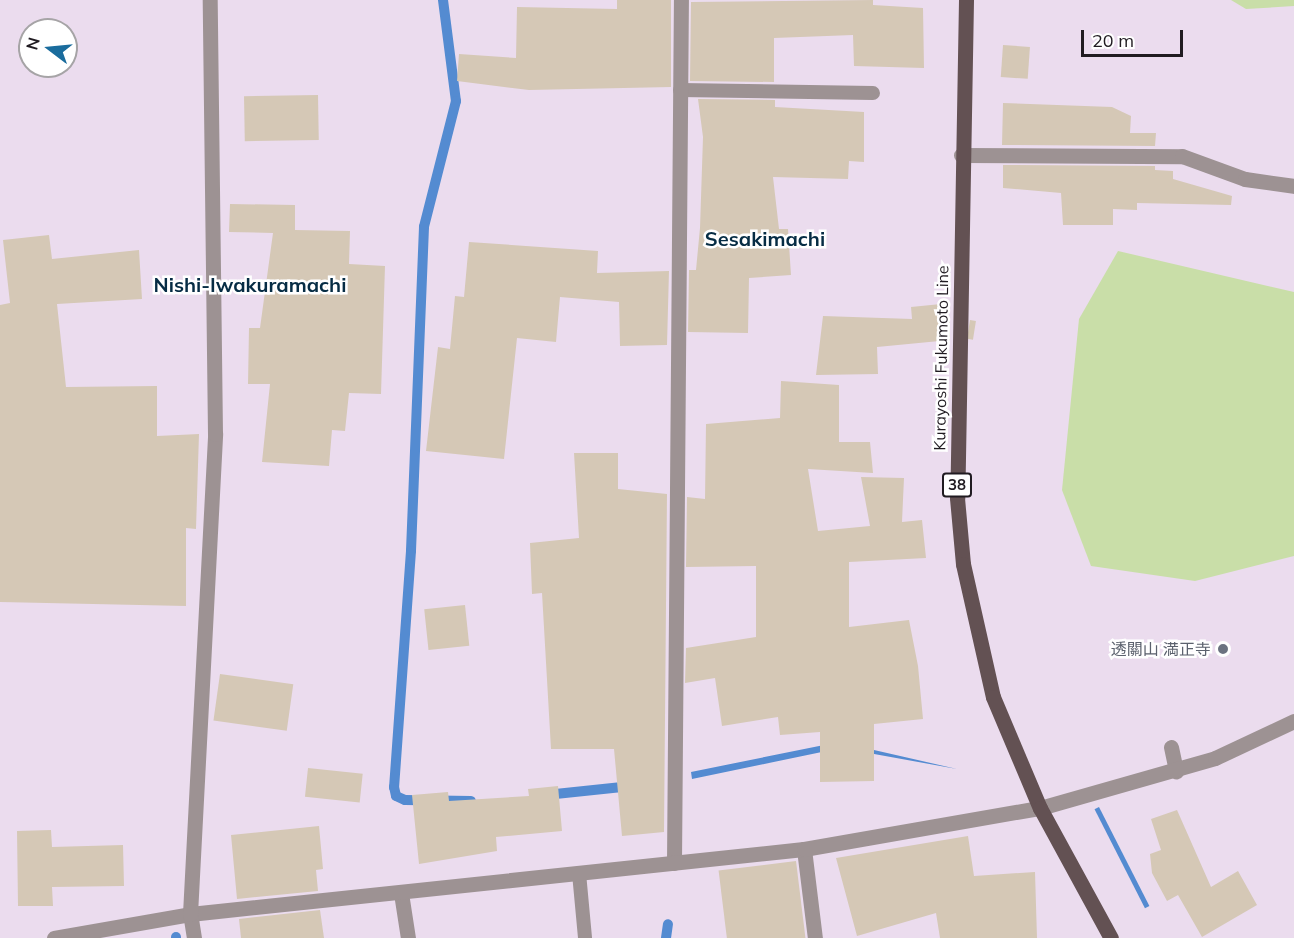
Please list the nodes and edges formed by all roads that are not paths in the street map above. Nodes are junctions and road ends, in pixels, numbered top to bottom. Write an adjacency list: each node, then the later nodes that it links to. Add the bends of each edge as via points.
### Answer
1 (210, 0): 16 (street, via 215,434)
2 (681, 0): 4 (street)
3 (966, 0): 6 (main road, Kurayoshi Fukumoto Line / 38)
4 (680, 90): 5 (lane); 13 (street)
5 (873, 93)
6 (961, 154): 7 (street, via 1182,156 1245,179); 11 (main road, Kurayoshi Fukumoto Line / 38, via 957,498 963,564 993,697)
7 (1294, 186)
8 (1294, 721): 10 (street)
9 (1172, 747): 10 (street)
10 (1176, 771): 11 (street)
11 (1040, 808): 12 (street); 22 (main road, Kurayoshi Fukumoto Line / 38)
12 (804, 849): 13 (street); 21 (street)
13 (674, 863): 14 (street)
14 (579, 873): 15 (street); 20 (lane)
15 (401, 893): 16 (street); 19 (street)
16 (190, 914): 17 (street); 18 (street)
17 (54, 938)
18 (194, 938)
19 (408, 938)
20 (585, 938)
21 (815, 938)
22 (1111, 938)

